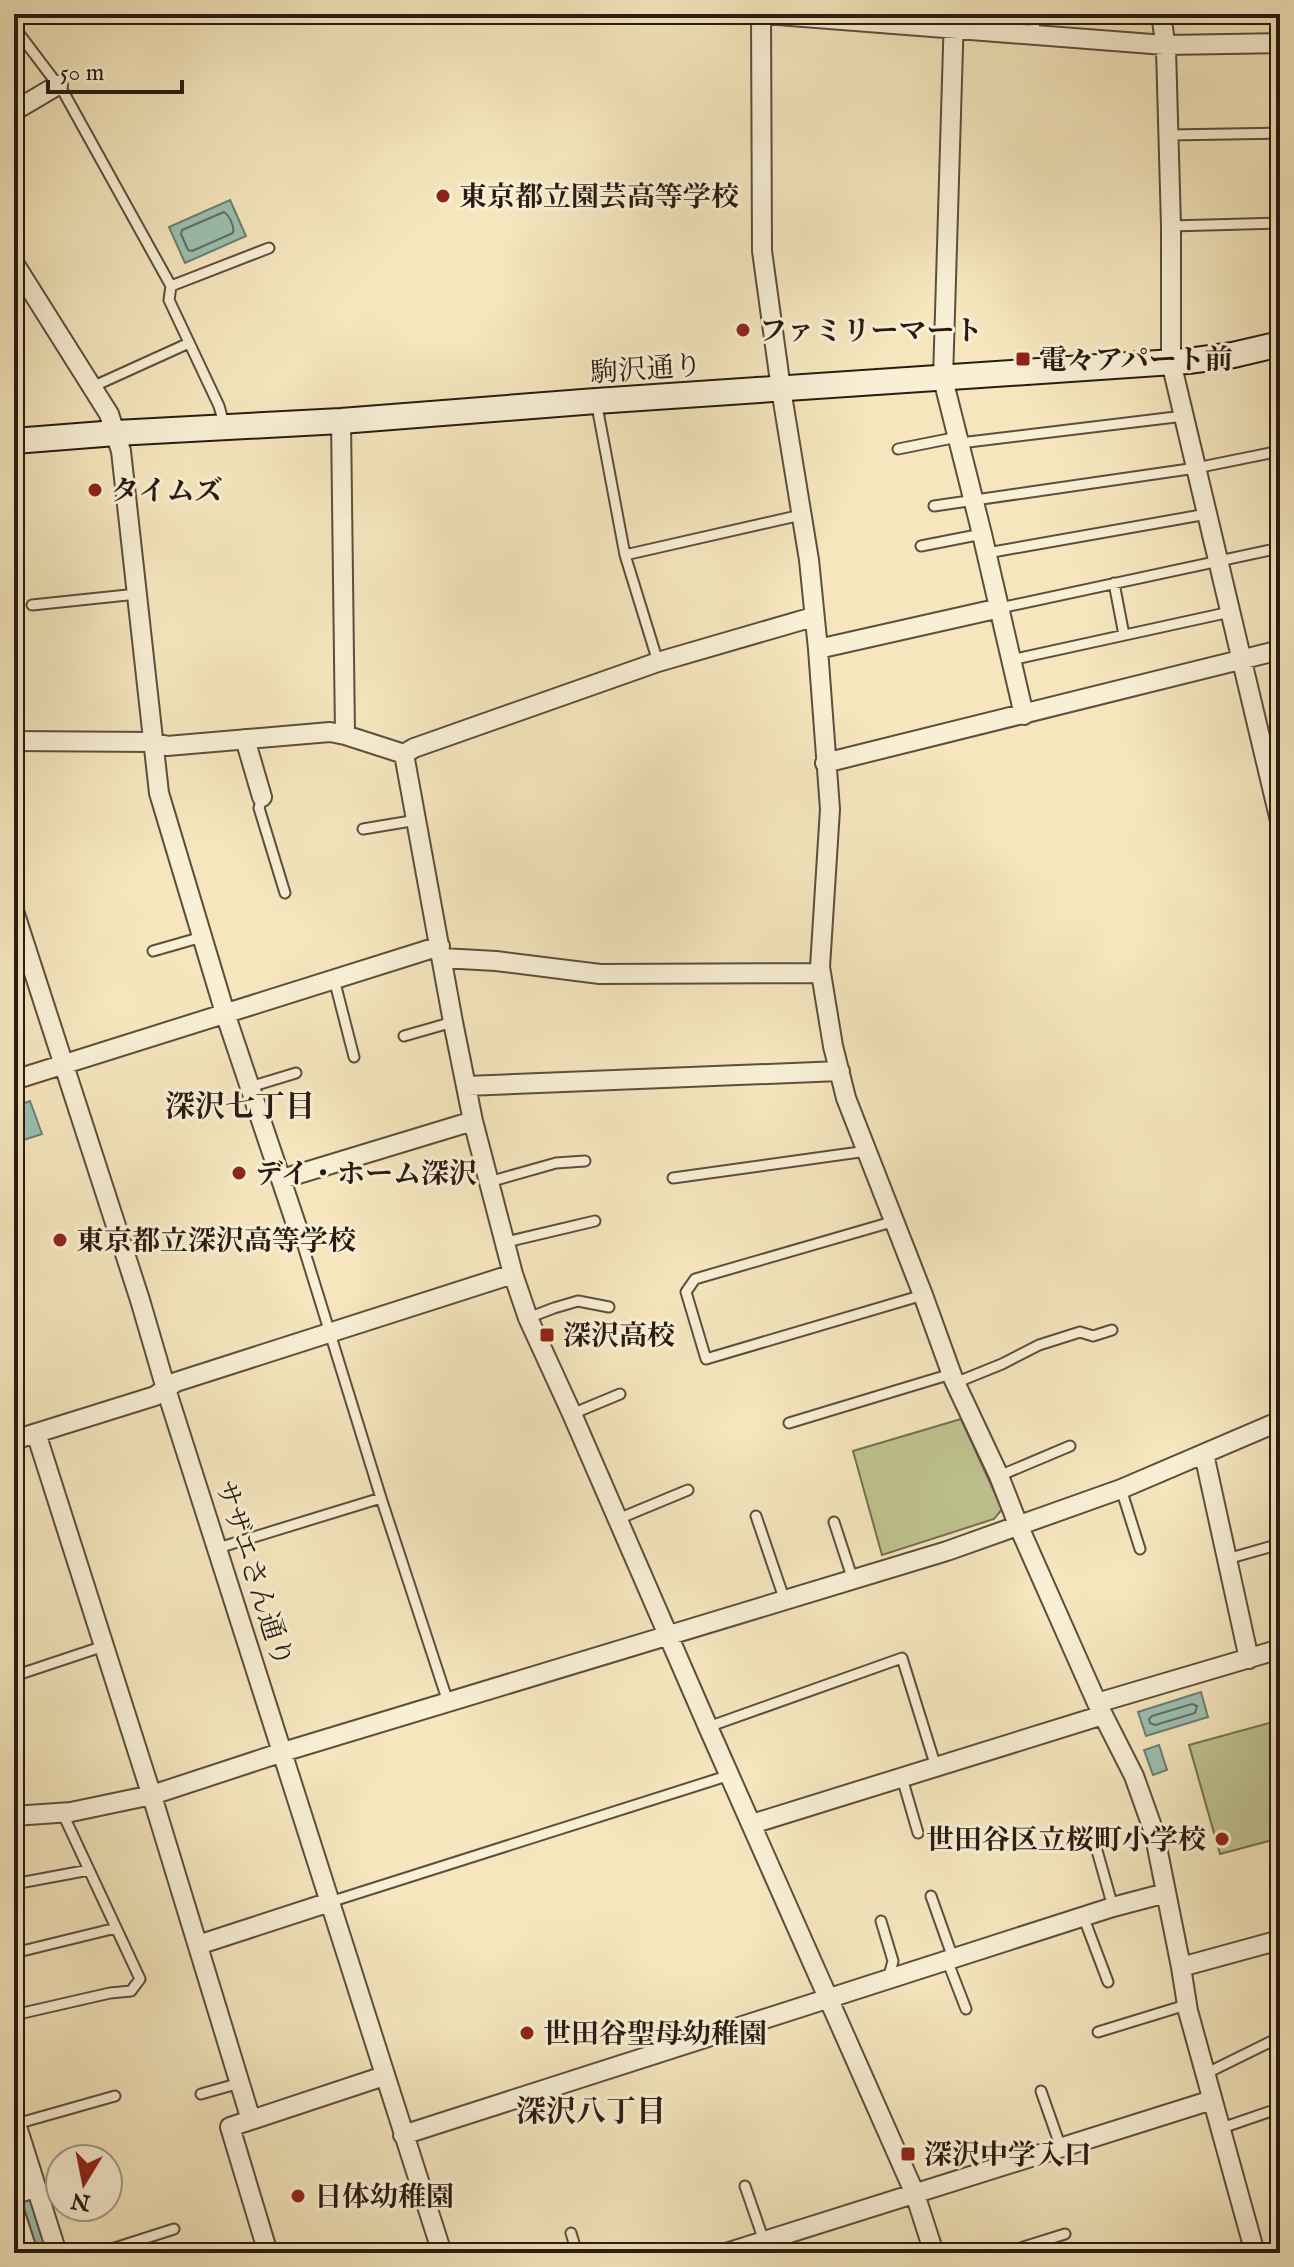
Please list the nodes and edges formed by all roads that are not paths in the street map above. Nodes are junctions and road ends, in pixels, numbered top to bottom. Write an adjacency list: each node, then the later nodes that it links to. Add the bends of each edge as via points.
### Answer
1 (763, 14): 4 (street); 23 (street, via 762,251)
2 (1035, 14): 6 (lane)
3 (1161, 14): 8 (street)
4 (953, 22): 6 (street); 21 (street)
5 (14, 27): 9 (lane)
6 (1034, 34): 8 (street)
7 (1280, 43): 8 (street)
8 (1165, 45): 12 (street)
9 (58, 85): 10 (street); 17 (lane)
10 (14, 111)
11 (1280, 133): 12 (lane)
12 (1169, 135): 14 (street)
13 (1280, 223): 14 (lane)
14 (1171, 226): 20 (street)
15 (269, 248): 17 (lane)
16 (14, 263): 22 (street)
17 (171, 286): 18 (lane, via 169,300)
18 (189, 343): 22 (lane); 27 (lane)
19 (1280, 344): 20 (main road, 駒沢通り)
20 (1171, 362): 21 (main road, 駒沢通り); 25 (street)
21 (943, 379): 23 (main road, 駒沢通り); 29 (street)
22 (92, 387): 28 (street)
23 (781, 389): 24 (main road, 駒沢通り); 37 (street)
24 (596, 401): 26 (main road, 駒沢通り); 42 (lane)
25 (1184, 416): 29 (lane); 33 (street)
26 (341, 421): 27 (main road, 駒沢通り); 57 (street)
27 (225, 427): 28 (main road, 駒沢通り)
28 (116, 433): 30 (main road, 駒沢通り); 45 (street)
29 (959, 440): 31 (lane); 34 (street)
30 (14, 441)
31 (898, 449)
32 (1280, 451): 33 (lane)
33 (1196, 468): 34 (lane); 36 (street)
34 (974, 500): 35 (lane); 38 (street)
35 (934, 506)
36 (1207, 514): 41 (lane); 43 (street)
37 (801, 515): 42 (lane); 49 (street)
38 (982, 534): 39 (lane); 41 (street)
39 (921, 546)
40 (1280, 548): 43 (lane)
41 (987, 553): 47 (street)
42 (625, 555): 55 (lane)
43 (1218, 562): 44 (lane); 48 (street)
44 (1114, 583): 47 (lane); 50 (lane)
45 (137, 594): 46 (lane); 60 (street)
46 (32, 605)
47 (1000, 608): 51 (street); 54 (street)
48 (1230, 612): 50 (lane); 53 (street)
49 (813, 617): 51 (street); 55 (street)
50 (1124, 635): 54 (lane)
51 (818, 649): 62 (street)
52 (1280, 650): 53 (street)
53 (1242, 659): 56 (street); 65 (street)
54 (1011, 660): 56 (street)
55 (658, 662): 61 (street)
56 (1024, 715): 62 (street)
57 (345, 735): 58 (street); 61 (street)
58 (245, 739): 60 (street, via 167,746); 63 (street)
59 (14, 741): 60 (street)
60 (153, 742): 69 (street, via 159,793)
61 (404, 754): 64 (street)
62 (825, 763): 72 (street, via 830,809)
63 (262, 797): 67 (lane, via 259,808)
64 (417, 820): 66 (lane); 71 (street)
65 (1280, 821)
66 (363, 829)
67 (285, 893)
68 (14, 911): 78 (street, サザエさん通り)
69 (202, 937): 70 (lane); 74 (street)
70 (153, 951)
71 (441, 952): 72 (street, via 600,974); 73 (street); 75 (street)
72 (821, 973): 79 (street)
73 (334, 979): 74 (street); 77 (lane)
74 (225, 1013): 78 (street); 83 (street)
75 (453, 1022): 76 (lane); 82 (street)
76 (404, 1036)
77 (354, 1057)
78 (63, 1064): 81 (street); 101 (street, サザエさん通り)
79 (840, 1071): 82 (street); 85 (street)
80 (296, 1073): 83 (lane)
81 (14, 1080)
82 (467, 1086): 84 (street)
83 (250, 1087): 88 (street)
84 (473, 1121): 88 (street); 89 (street)
85 (867, 1151): 87 (lane); 91 (street)
86 (585, 1161): 89 (lane, via 556,1163)
87 (673, 1178)
88 (282, 1179): 92 (street)
89 (489, 1182): 93 (street)
90 (595, 1221): 93 (lane)
91 (895, 1221): 95 (street); 95 (lane, via 695,1279 686,1292 706,1359)
92 (299, 1233): 99 (lane)
93 (506, 1242): 94 (street)
94 (513, 1274): 97 (street); 99 (street)
95 (923, 1295): 100 (street)
96 (609, 1307): 97 (lane, via 578,1301)
97 (528, 1318): 103 (street)
98 (1112, 1330): 100 (lane, via 1066,1336)
99 (331, 1333): 101 (street); 113 (lane)
100 (953, 1378): 105 (lane); 110 (street)
101 (166, 1389): 106 (street); 119 (street, サザエさん通り)
102 (620, 1394): 103 (lane)
103 (572, 1414): 115 (street)
104 (1280, 1421): 109 (street)
105 (789, 1423)
106 (36, 1433): 107 (street); 125 (street)
107 (14, 1440)
108 (1070, 1446): 110 (lane)
109 (1204, 1454): 111 (street); 121 (street)
110 (999, 1476): 117 (street)
111 (1121, 1489): 117 (street); 120 (lane)
112 (688, 1490): 115 (lane)
113 (381, 1498): 119 (lane); 129 (lane)
114 (756, 1516): 123 (lane)
115 (618, 1519): 124 (street)
116 (834, 1522): 122 (lane)
117 (1019, 1527): 122 (street); 130 (street)
118 (1280, 1544): 121 (lane)
119 (218, 1548): 132 (street, サザエさん通り)
120 (1140, 1549)
121 (1227, 1559): 127 (street)
122 (853, 1580): 123 (street)
123 (785, 1601): 124 (street)
124 (670, 1636): 129 (street); 131 (street)
125 (104, 1646): 128 (lane); 136 (street)
126 (1280, 1649): 127 (street)
127 (1249, 1659): 130 (street)
128 (14, 1676)
129 (448, 1702): 132 (street)
130 (1100, 1709): 133 (street); 144 (street, via 1134,1776 1154,1832)
131 (708, 1727): 133 (lane, via 902,1658); 134 (street)
132 (283, 1752): 136 (street); 146 (street, サザエさん通り)
133 (936, 1767): 135 (street)
134 (730, 1775): 139 (street); 146 (lane)
135 (902, 1778): 139 (street); 140 (lane)
136 (152, 1795): 137 (street); 152 (street)
137 (62, 1812): 138 (street); 142 (lane)
138 (14, 1816)
139 (752, 1824): 158 (street)
140 (918, 1833)
141 (1092, 1833): 147 (lane)
142 (89, 1870): 143 (lane); 150 (lane)
143 (14, 1884)
144 (1166, 1893): 147 (street); 155 (street)
145 (931, 1896): 154 (lane)
146 (330, 1902): 152 (street); 165 (street, サザエさん通り)
147 (1113, 1907): 148 (street)
148 (1083, 1916): 154 (street); 157 (lane)
149 (881, 1921): 156 (lane, via 893,1961)
150 (116, 1928): 153 (lane); 161 (lane, via 140,1979 131,1991)
151 (1280, 1940): 155 (street)
152 (198, 1945): 166 (street)
153 (14, 1953)
154 (950, 1959): 156 (street); 160 (lane)
155 (1181, 1967): 159 (street)
156 (888, 1979): 158 (street)
157 (1108, 1982)
158 (829, 1998): 175 (street); 179 (street)
159 (1186, 2005): 162 (lane); 164 (street)
160 (966, 2009)
161 (14, 2015)
162 (1098, 2032)
163 (1276, 2039): 164 (lane)
164 (1205, 2074): 170 (street)
165 (384, 2076): 173 (street); 175 (street, サザエさん通り)
166 (240, 2083): 168 (lane); 173 (street)
167 (1041, 2091): 176 (lane)
168 (201, 2094)
169 (115, 2096): 172 (lane)
170 (1212, 2100): 174 (street); 176 (street)
171 (1280, 2108): 174 (lane)
172 (15, 2120): 178 (street)
173 (251, 2120): 190 (street, via 230,2127)
174 (1219, 2129): 196 (street)
175 (403, 2135): 191 (street, サザエさん通り)
176 (1061, 2148): 179 (street)
177 (745, 2186): 184 (lane)
178 (36, 2187): 180 (street); 187 (street)
179 (915, 2194): 184 (street); 194 (street)
180 (14, 2200): 186 (street)
181 (174, 2229): 185 (lane)
182 (571, 2233): 192 (lane)
183 (1065, 2234): 195 (lane)
184 (764, 2241): 193 (street)
185 (133, 2242): 188 (lane); 189 (lane)
186 (28, 2253)
187 (57, 2253)
188 (99, 2253)
189 (136, 2253)
190 (268, 2253)
191 (442, 2253)
192 (577, 2253)
193 (726, 2253)
194 (934, 2253)
195 (1004, 2253)
196 (1255, 2253)

